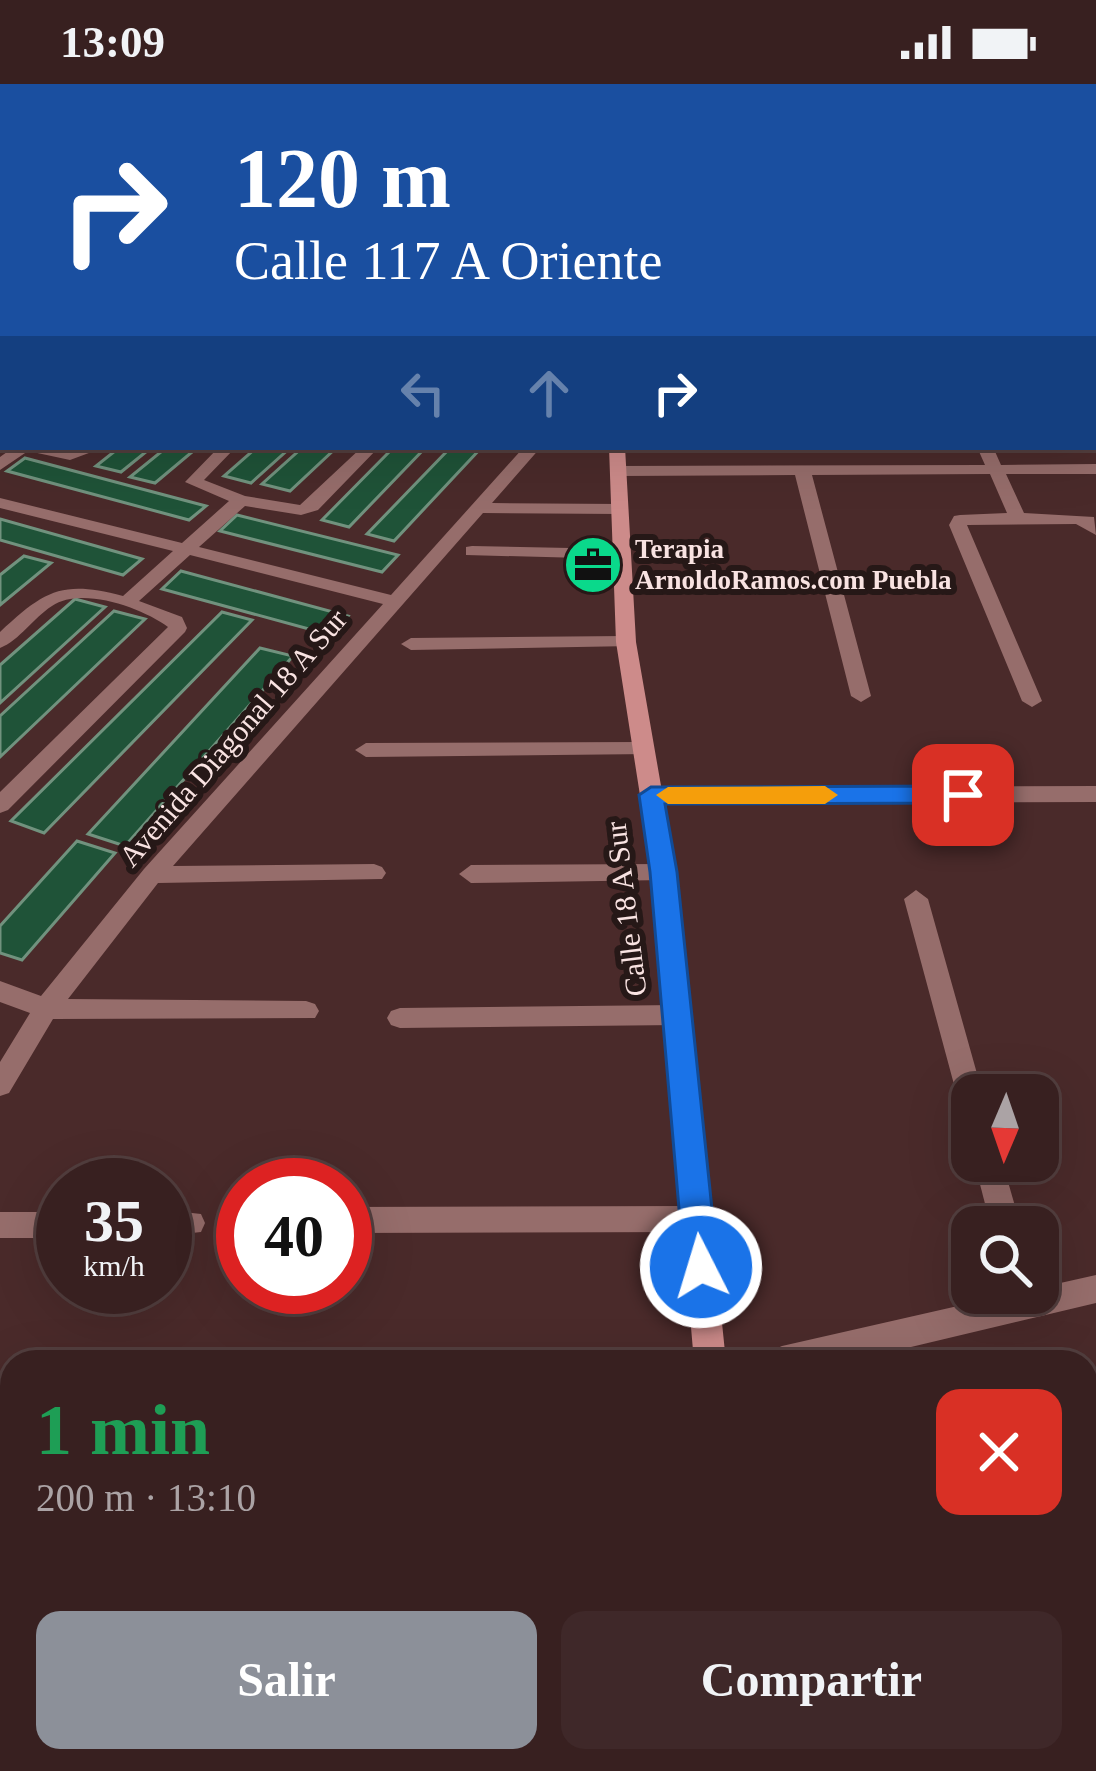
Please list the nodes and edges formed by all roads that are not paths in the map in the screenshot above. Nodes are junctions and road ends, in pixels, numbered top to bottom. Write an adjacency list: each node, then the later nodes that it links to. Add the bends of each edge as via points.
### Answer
1 (43, 450): 2 (street)
2 (87, 450)
3 (225, 450): 11 (street, via 193,482)
4 (368, 450): 11 (street, via 312,506 286,510)
5 (530, 450): 13 (street, Avenida Diagonal 18 A Sur)
6 (987, 450): 10 (street)
7 (618, 459): 8 (street); 14 (street, Calle 18 A Sur)
8 (802, 469): 10 (street); 25 (street)
9 (1096, 470): 10 (street)
10 (996, 471): 15 (street)
11 (241, 500): 17 (street)
12 (0, 503): 17 (street)
13 (478, 508): 14 (street); 20 (street, Avenida Diagonal 18 A Sur)
14 (620, 509): 19 (street, Calle 18 A Sur)
15 (1018, 518): 16 (street, via 1076,519); 26 (street, via 958,525)
16 (1096, 530)
17 (187, 551): 20 (street); 21 (street)
18 (472, 551): 19 (street)
19 (620, 554): 23 (street, Calle 18 A Sur)
20 (394, 601): 35 (street, Avenida Diagonal 18 A Sur)
21 (126, 603): 22 (street, via 59,594); 31 (street, via 178,628)
22 (0, 642)
23 (626, 642): 24 (street); 27 (street, Calle 18 A Sur)
24 (411, 644)
25 (861, 696)
26 (1032, 700)
27 (643, 748): 28 (street); 30 (street, Calle 18 A Sur)
28 (366, 750)
29 (1096, 794): 30 (street)
30 (651, 795): 32 (street, Calle 18 A Sur)
31 (0, 805)
32 (664, 872): 34 (street); 40 (street, Calle 18 A Sur)
33 (374, 873): 35 (street)
34 (471, 874)
35 (152, 875): 38 (street, Avenida Diagonal 18 A Sur)
36 (916, 899): 42 (street)
37 (0, 991): 38 (street)
38 (46, 1009): 39 (street); 43 (street, Avenida Diagonal 18 A Sur)
39 (306, 1010)
40 (678, 1016): 41 (street); 44 (street, Calle 18 A Sur)
41 (400, 1018)
42 (964, 1074)
43 (0, 1085)
44 (697, 1219): 45 (street); 51 (street, Calle 18 A Sur)
45 (372, 1220)
46 (0, 1225): 47 (street)
47 (36, 1225)
48 (1096, 1289): 49 (street)
49 (1059, 1295)
50 (971, 1314): 52 (street)
51 (709, 1350)
52 (829, 1350)

